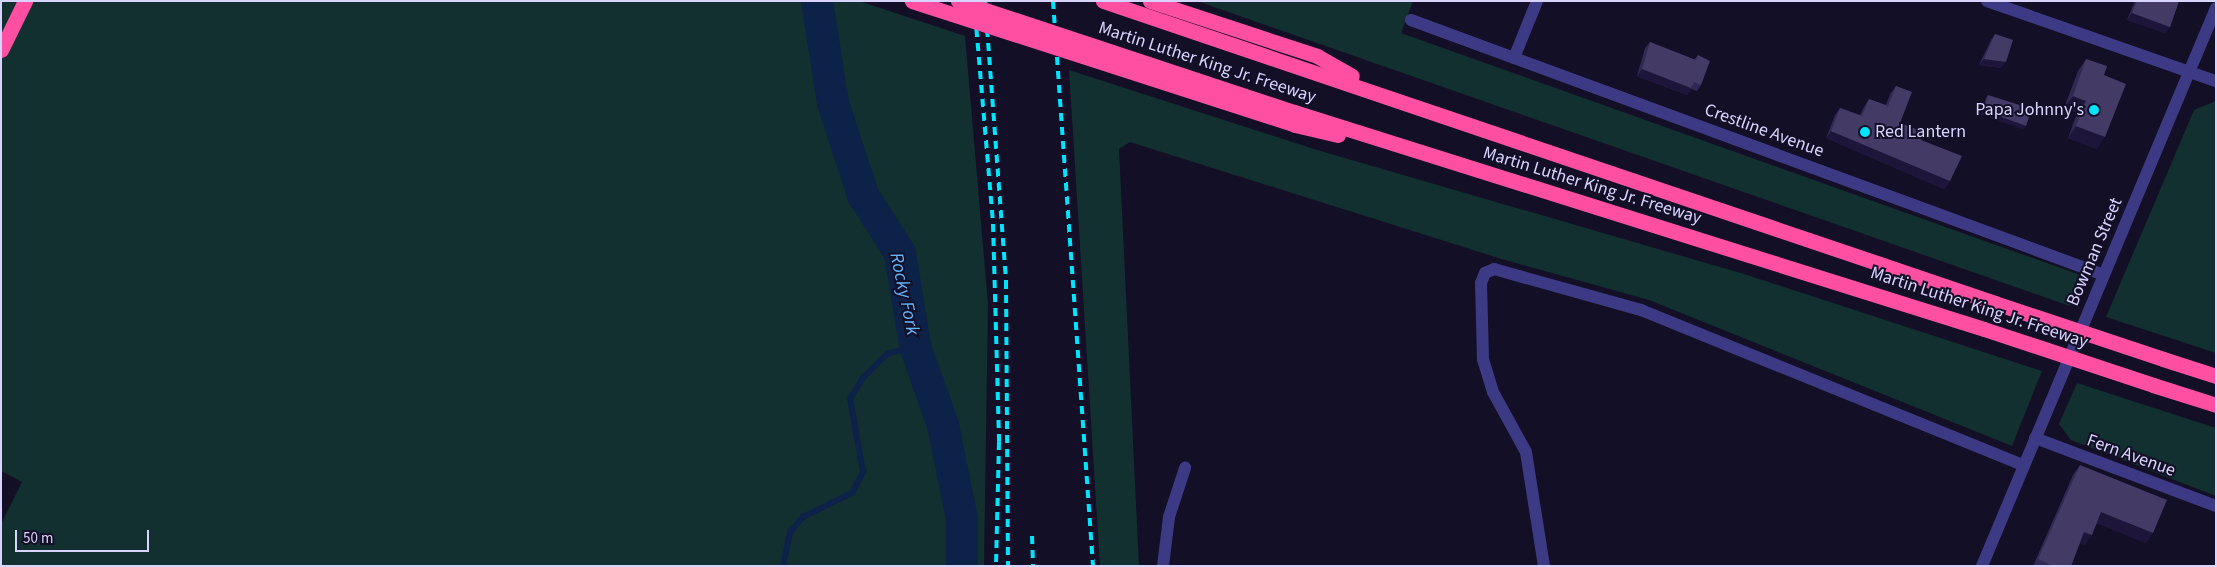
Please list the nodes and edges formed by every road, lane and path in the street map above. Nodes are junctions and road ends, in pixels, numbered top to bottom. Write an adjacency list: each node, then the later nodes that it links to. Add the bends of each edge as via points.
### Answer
1 (25, 1): 10 (highway)
2 (912, 1): 15 (highway, bridge)
3 (958, 1): 15 (highway, Martin Luther King Jr. Freeway, bridge)
4 (1103, 1): 14 (highway, Martin Luther King Jr. Freeway)
5 (1150, 1): 14 (highway, via 1317,56)
6 (1537, 1): 11 (street)
7 (1987, 1): 12 (street)
8 (2216, 8): 12 (street, Bowman Street)
9 (1411, 20): 11 (street, Crestline Avenue)
10 (1, 50)
11 (1514, 58): 16 (street, Crestline Avenue)
12 (2191, 72): 13 (street); 16 (street, Bowman Street)
13 (2216, 81)
14 (1382, 93): 17 (highway, Martin Luther King Jr. Freeway, bridge)
15 (1295, 118): 18 (highway, Martin Luther King Jr. Freeway, bridge, via 1430,155)
16 (2104, 275): 19 (street, Bowman Street)
17 (2216, 376)
18 (2216, 405)
19 (2035, 438): 20 (street, Bowman Street); 22 (street, Fern Avenue)
20 (2023, 465): 24 (street, via 1641,310 1494,269 1485,273 1481,283 1483,359 1493,392 1526,452); 25 (street, Bowman Street)
21 (1185, 468): 23 (street, via 1169,517)
22 (2216, 506)
23 (1163, 566)
24 (1544, 566)
25 (1982, 566)

